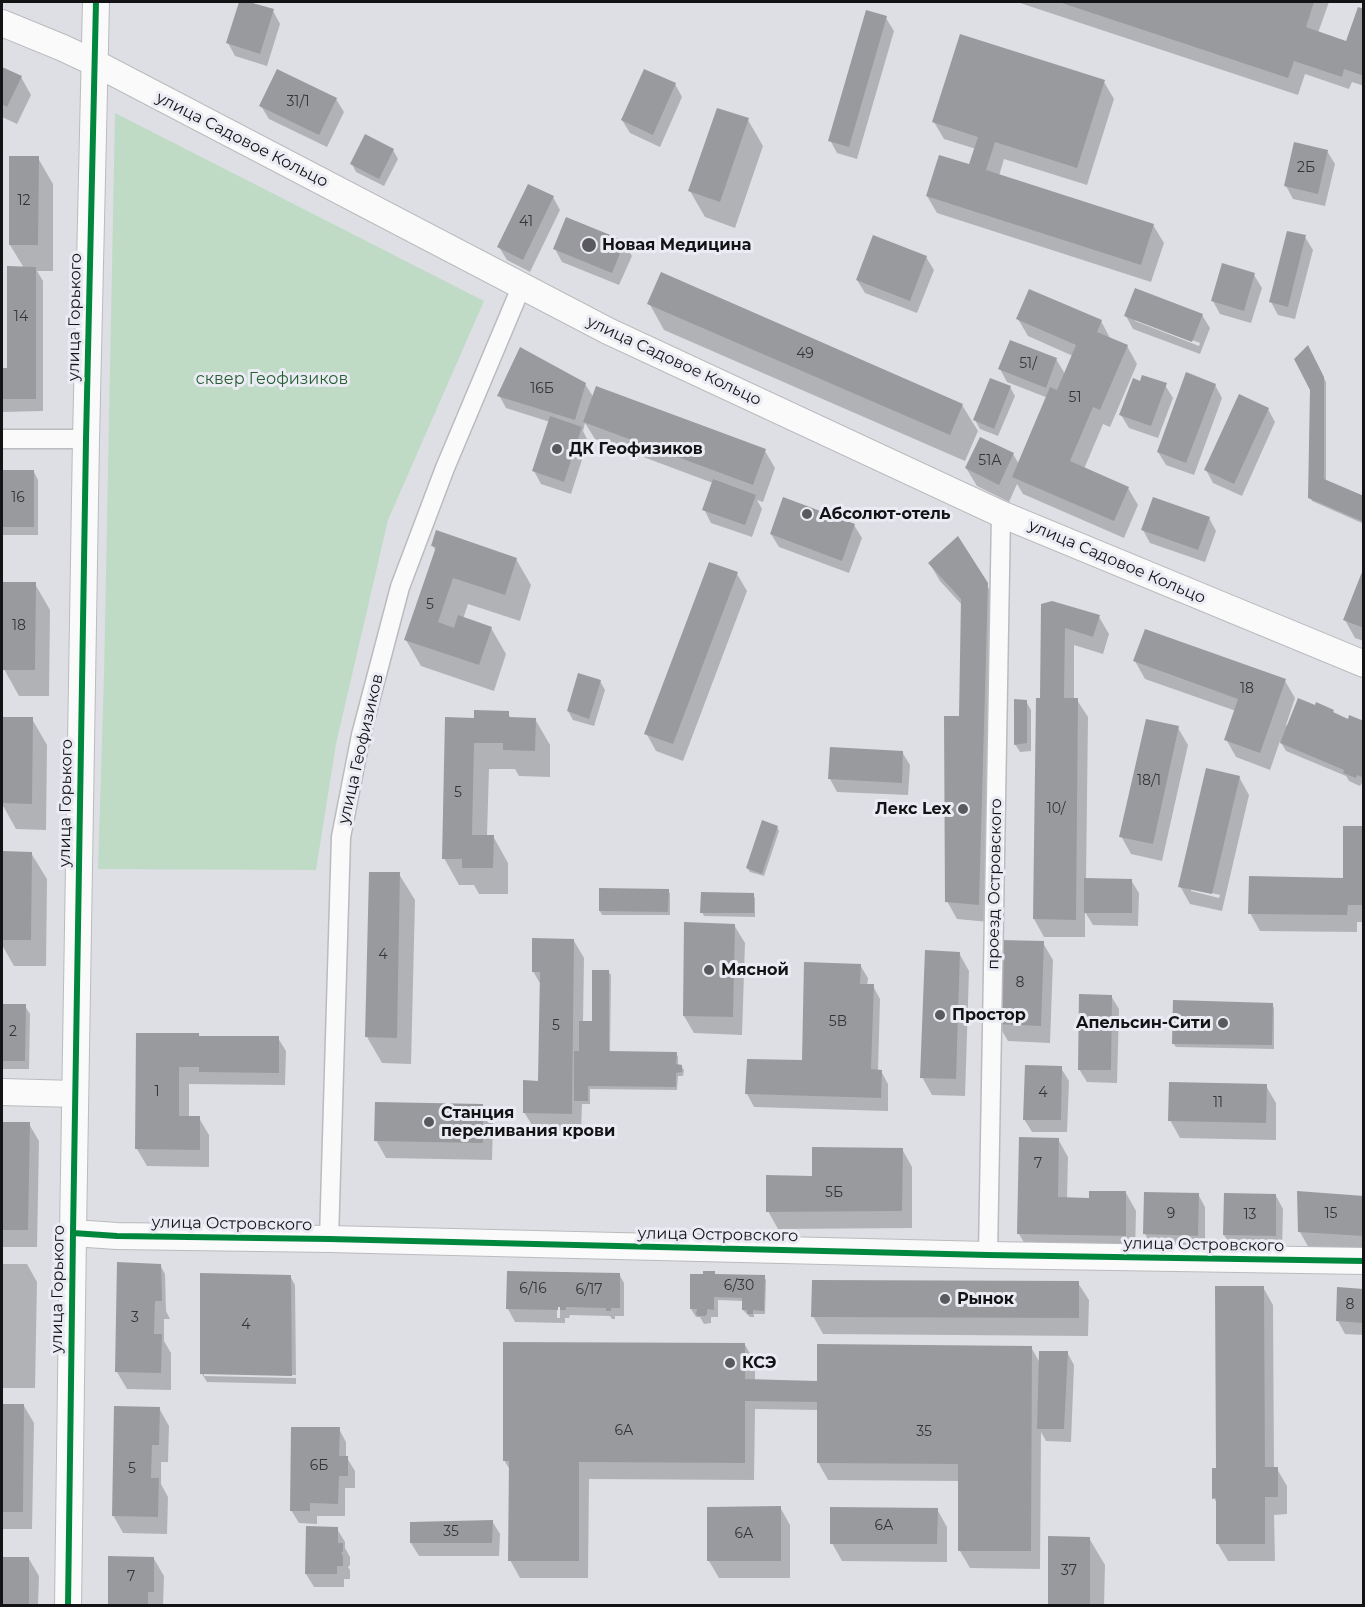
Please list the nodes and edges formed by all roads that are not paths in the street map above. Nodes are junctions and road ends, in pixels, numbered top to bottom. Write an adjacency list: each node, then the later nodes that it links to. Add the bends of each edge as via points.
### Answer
1 (96, 2): 3 (street, улица Горького)
2 (2, 23): 3 (street, улица Садовое Кольцо)
3 (95, 63): 4 (street, улица Садовое Кольцо); 6 (street, улица Горького)
4 (522, 285): 7 (street, улица Садовое Кольцо, via 608,331); 12 (street, улица Геофизиков, via 400,587 361,735 341,837)
5 (2, 439): 6 (street)
6 (86, 439): 10 (street, улица Горького)
7 (1002, 514): 8 (street, улица Садовое Кольцо); 13 (street, проезд Островского)
8 (1364, 664)
9 (2, 1092): 10 (street)
10 (75, 1094): 11 (street, улица Горького)
11 (72, 1233): 12 (street, улица Островского); 15 (street, улица Горького)
12 (329, 1239): 13 (street, улица Островского)
13 (988, 1255): 14 (street, улица Островского)
14 (1364, 1261)
15 (68, 1605)

